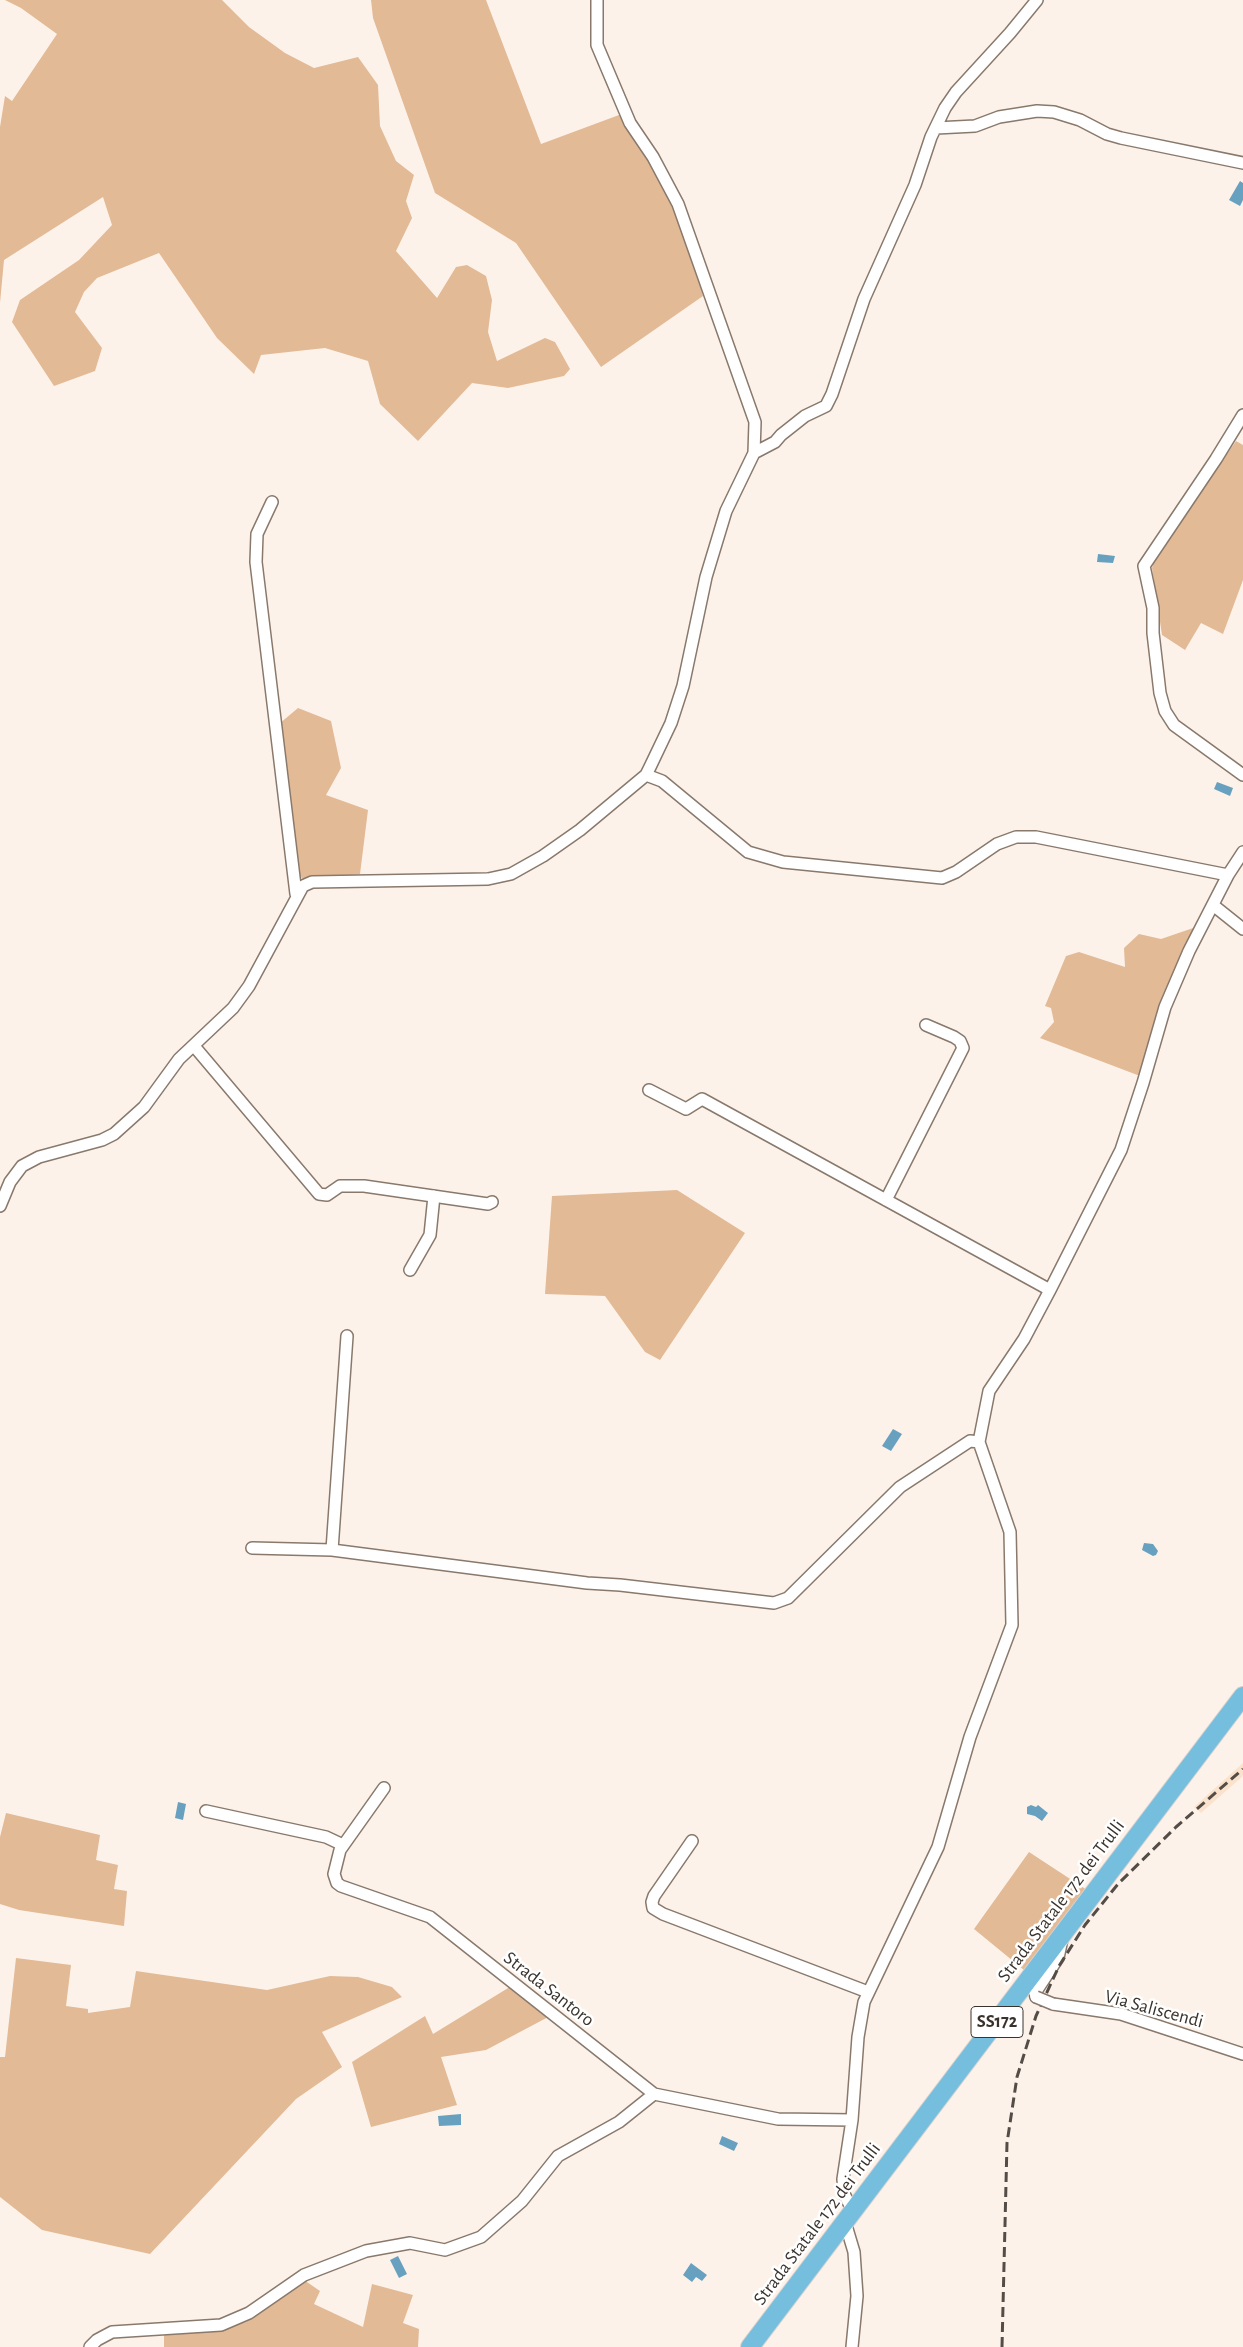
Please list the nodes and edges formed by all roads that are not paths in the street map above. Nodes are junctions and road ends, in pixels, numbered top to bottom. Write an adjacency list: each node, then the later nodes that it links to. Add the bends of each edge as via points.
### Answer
1 (596, 0): 6 (street, via 597,45 630,123 678,204 754,422)
2 (1037, 0): 3 (street, via 956,92)
3 (936, 128): 4 (street, via 974,126 999,117 1037,111 1054,112 1080,120 1106,134); 6 (street, via 915,185 864,299 826,406 805,416 776,442)
4 (1243, 163)
5 (1243, 415): 9 (street, via 1144,566 1153,608 1160,694 1165,711 1174,724)
6 (754, 453): 8 (street, via 726,511 706,577 683,686 671,723)
7 (272, 502): 12 (street, via 257,534 256,562)
8 (646, 775): 11 (street, via 662,781 748,852 775,860 942,878 997,844 1016,837 1036,837); 12 (street, via 580,830 511,874 488,878 312,882)
9 (1243, 775)
10 (1243, 852): 11 (street)
11 (1228, 876): 13 (street)
12 (296, 894): 16 (street, via 249,986 233,1008)
13 (1213, 905): 14 (street); 23 (street, via 1165,1007 1121,1150)
14 (1243, 929)
15 (926, 1025): 19 (street, via 954,1037 963,1048)
16 (194, 1046): 18 (street, via 319,1194 327,1195 340,1186 348,1185); 21 (street, via 179,1058 144,1107 126,1125 102,1140 39,1157 22,1166 10,1182)
17 (649, 1090): 19 (street, via 686,1109 702,1100)
18 (434, 1196): 20 (street); 22 (street, via 430,1235)
19 (886, 1200): 23 (street)
20 (492, 1202)
21 (0, 1206)
22 (410, 1270)
23 (1050, 1290): 25 (street, via 1024,1339 989,1391)
24 (347, 1336): 27 (street)
25 (979, 1442): 27 (street, via 970,1441 900,1488 788,1598 778,1602 587,1583); 34 (street, via 1010,1532 1012,1625 970,1737 938,1847)
26 (252, 1548): 27 (street)
27 (332, 1550)
28 (1243, 1696): 33 (main road, Strada Statale 172 dei Trulli / SS172)
29 (384, 1788): 32 (street, Strada Santoro)
30 (206, 1811): 32 (street, via 326,1837)
31 (692, 1841): 34 (street, via 654,1896 654,1908)
32 (343, 1845): 36 (street, Strada Santoro, via 335,1868 337,1882 430,1917)
33 (1062, 1935): 35 (street, Via Saliscendi, bridge, via 1058,1958 1035,1992 1036,1997 1053,2004 1121,2014); 38 (main road, Strada Statale 172 dei Trulli / SS172)
34 (868, 1992): 37 (street, via 858,2037)
35 (1243, 2054)
36 (654, 2094): 37 (street, Strada Santoro, via 778,2119); 39 (street, via 619,2122 558,2156 522,2201 481,2237 445,2250 410,2243 366,2251 304,2275 248,2313 221,2325 112,2332)
37 (852, 2120): 38 (street, via 843,2179)
38 (849, 2216): 40 (main road, Strada Statale 172 dei Trulli / SS172); 41 (street, via 858,2296)
39 (90, 2347)
40 (750, 2347)
41 (852, 2347)

